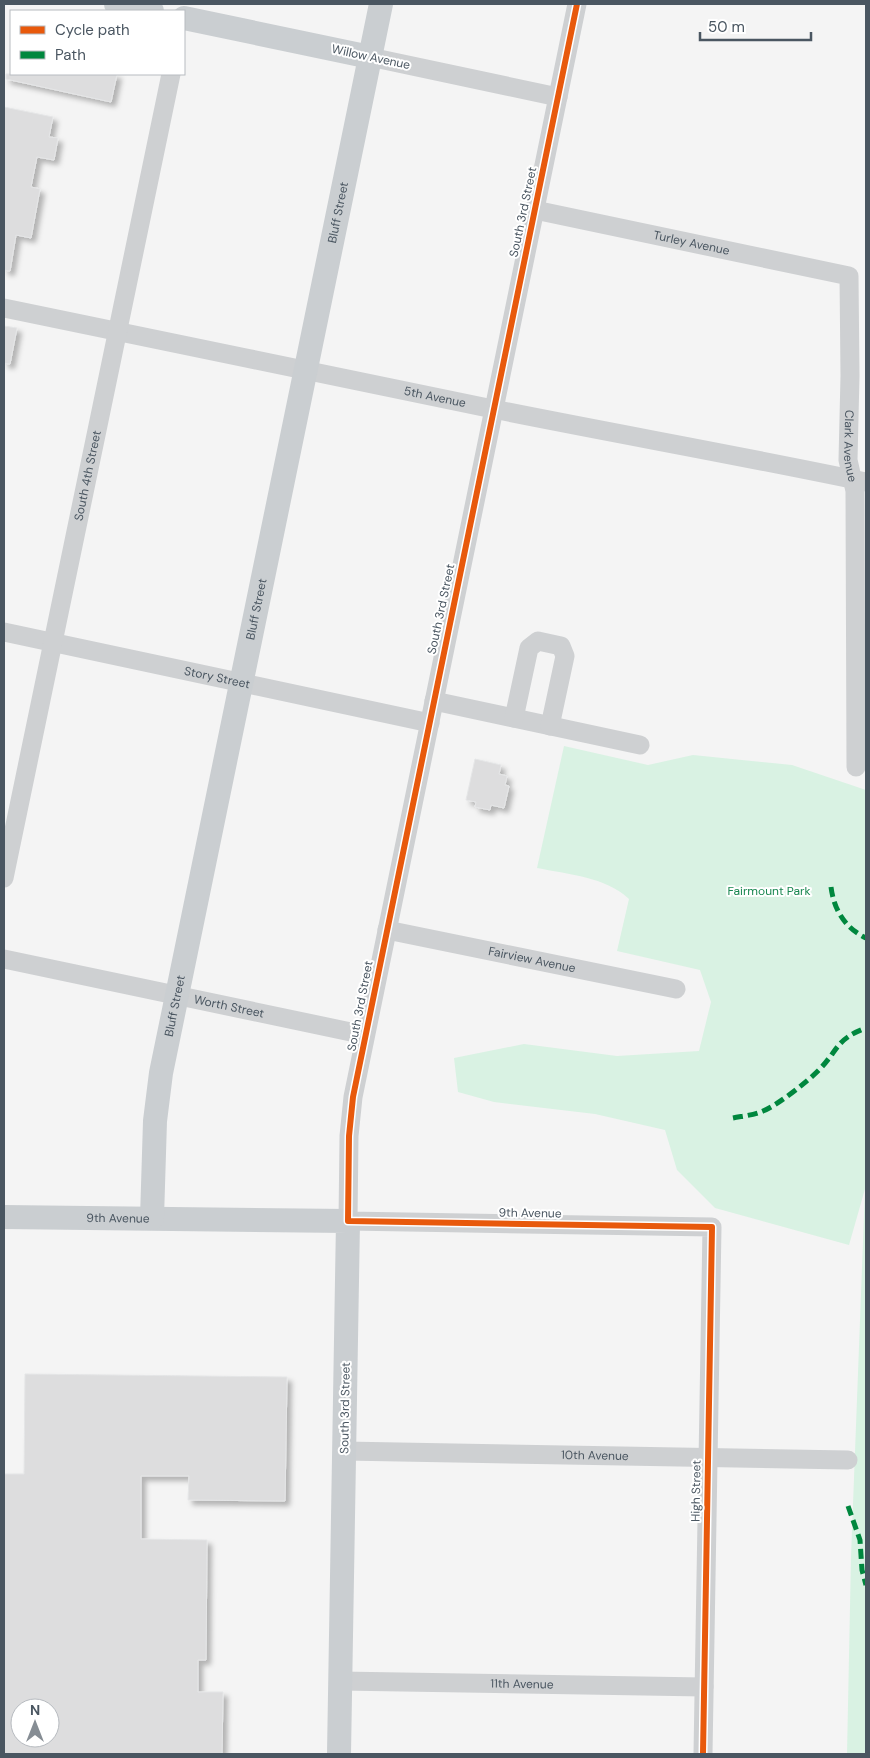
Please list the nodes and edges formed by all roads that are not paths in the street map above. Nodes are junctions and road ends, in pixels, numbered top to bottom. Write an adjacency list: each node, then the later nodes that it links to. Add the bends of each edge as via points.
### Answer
1 (116, 4): 4 (main road)
2 (381, 4): 6 (main road, Bluff Street)
3 (577, 4): 8 (street, South 3rd Street)
4 (147, 10)
5 (185, 18): 6 (main road, Willow Avenue)
6 (370, 57): 8 (street, Willow Avenue); 13 (main road, Bluff Street)
7 (171, 75): 12 (street, South 4th Street)
8 (558, 97): 9 (street, South 3rd Street)
9 (535, 210): 10 (street, Turley Avenue); 14 (street, South 3rd Street)
10 (849, 276): 15 (street, Clark Avenue, via 848,460)
11 (4, 308): 12 (street, 5th Avenue)
12 (118, 332): 13 (street, 5th Avenue); 17 (street, South 4th Street)
13 (306, 371): 14 (street, 5th Avenue); 18 (main road, Bluff Street)
14 (494, 409): 15 (street, 5th Avenue); 19 (street, South 3rd Street)
15 (859, 480): 24 (street, Clark Avenue, via 855,491)
16 (4, 632): 17 (street, Story Street)
17 (52, 642): 18 (street, Story Street); 25 (street, South 4th Street)
18 (242, 683): 21 (street, Story Street); 29 (main road, Bluff Street)
19 (434, 701): 20 (street); 21 (street, South 3rd Street)
20 (514, 718): 22 (street); 22 (street, via 529,648 538,641 561,646 565,656)
21 (430, 723): 26 (street, South 3rd Street)
22 (550, 726): 23 (street)
23 (640, 745)
24 (856, 767)
25 (4, 878)
26 (387, 930): 28 (street, Fairview Avenue); 30 (street, South 3rd Street)
27 (4, 958): 29 (street, Worth Street)
28 (676, 990)
29 (177, 995): 30 (street, Worth Street); 32 (main road, Bluff Street, via 156,1104)
30 (365, 1035): 33 (street, South 3rd Street, via 349,1136)
31 (4, 1217): 32 (main road, 9th Avenue)
32 (152, 1218): 33 (main road, 9th Avenue)
33 (348, 1221): 34 (street, 9th Avenue); 35 (main road, South 3rd Street)
34 (712, 1227): 36 (street, High Street)
35 (344, 1451): 36 (street, 10th Avenue); 38 (main road, South 3rd Street)
36 (708, 1457): 37 (street, 10th Avenue); 39 (street, High Street)
37 (848, 1460)
38 (340, 1681): 39 (street, 11th Avenue); 40 (main road, South 3rd Street)
39 (704, 1687): 41 (street, High Street)
40 (339, 1754)
41 (703, 1754)

